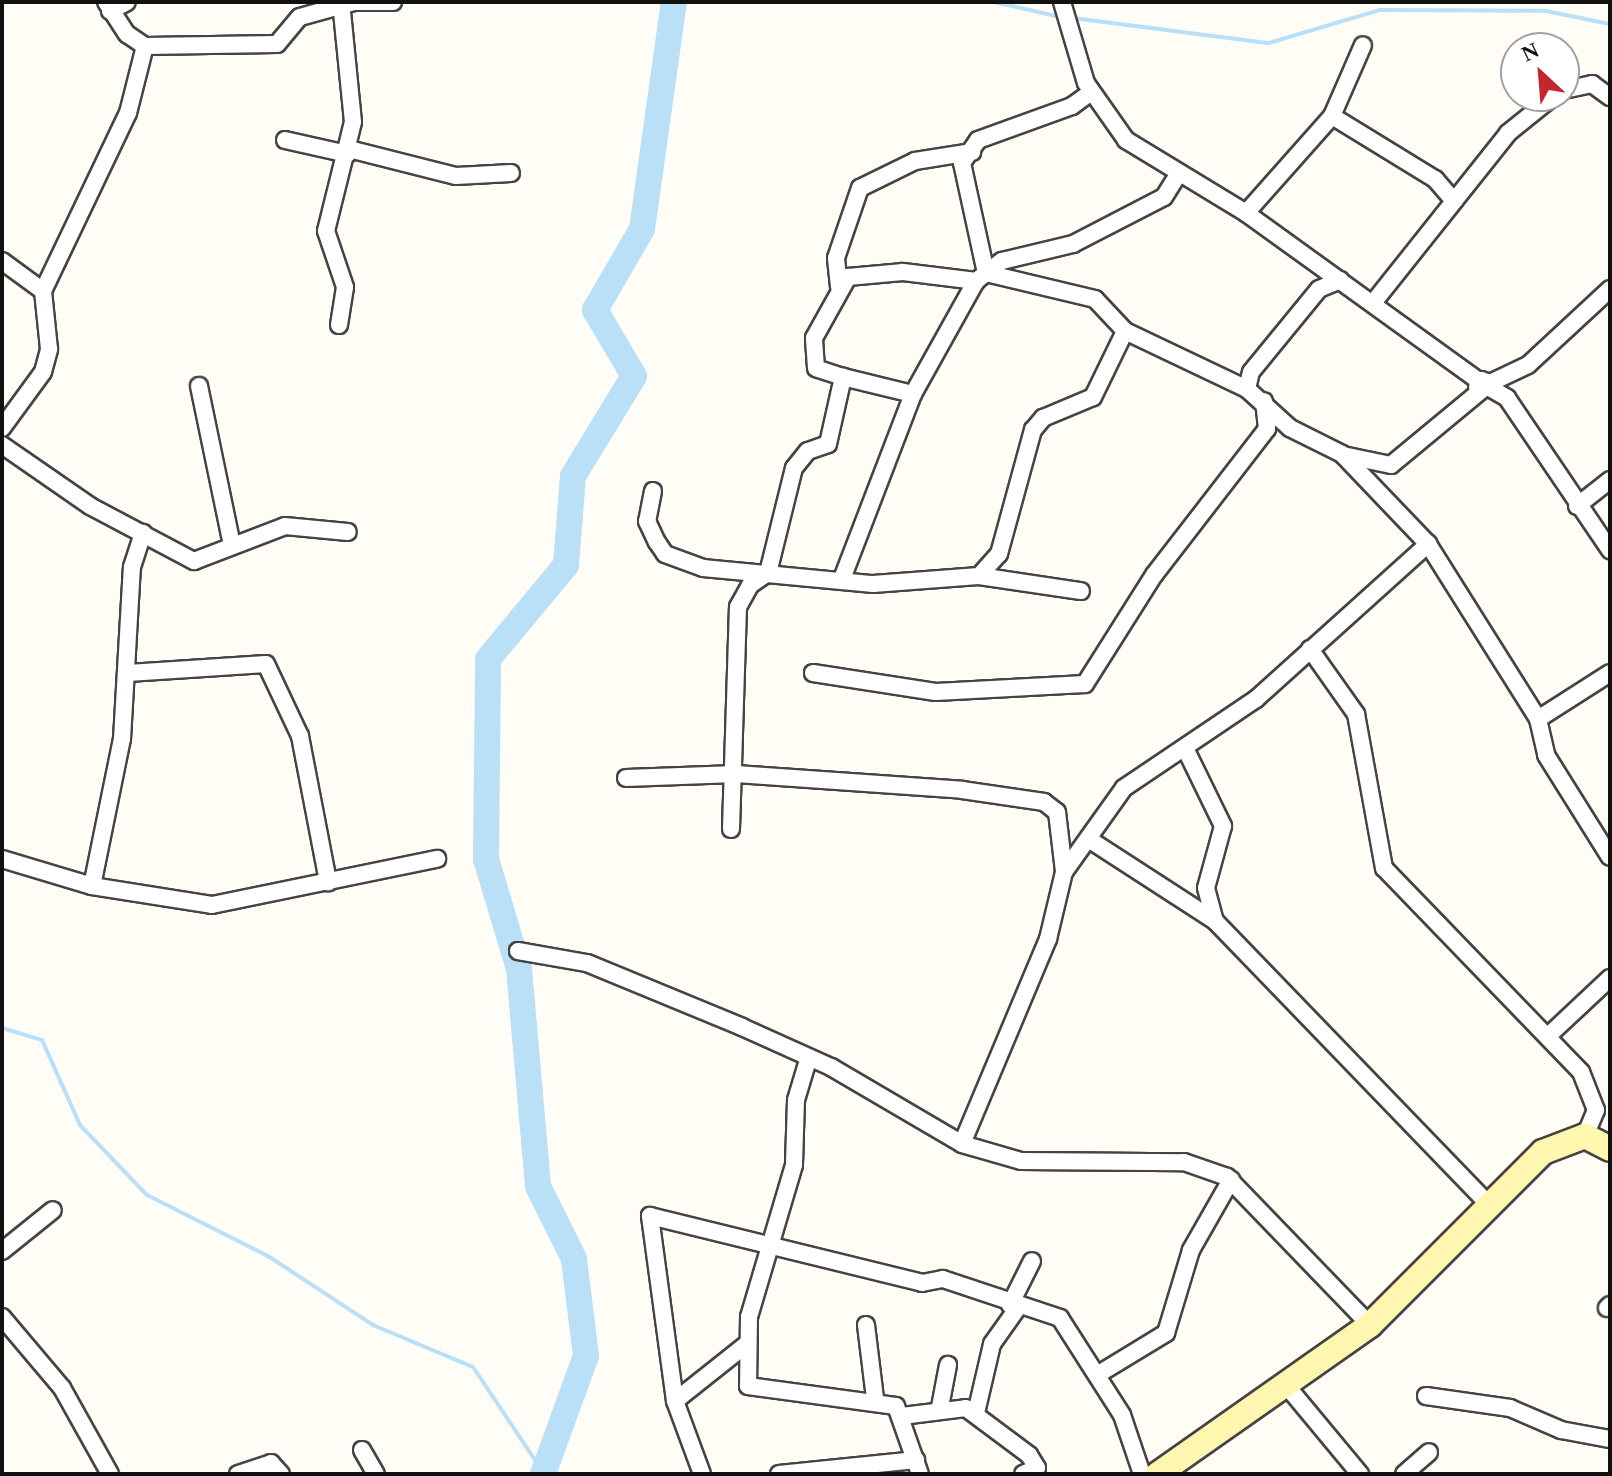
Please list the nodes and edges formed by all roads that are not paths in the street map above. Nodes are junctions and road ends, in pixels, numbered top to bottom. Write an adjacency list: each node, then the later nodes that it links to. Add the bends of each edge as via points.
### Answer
1 (127, 2): 5 (street)
2 (393, 2): 4 (street)
3 (1062, 2): 9 (street)
4 (348, 3): 7 (street, via 300,17 277,44); 15 (street)
5 (108, 7): 7 (street)
6 (1363, 45): 12 (street)
7 (145, 46): 25 (street, via 128,113)
8 (1580, 87): 10 (street, via 1592,84)
9 (1091, 92): 14 (street, via 1072,106 978,140); 17 (street, via 1126,140)
10 (1610, 97)
11 (1534, 112): 18 (street, via 1508,133)
12 (1332, 116): 18 (street, via 1435,179); 19 (street)
13 (285, 140): 15 (street)
14 (976, 150): 21 (street, via 962,163); 23 (street, via 915,161 860,188 836,258)
15 (348, 152): 16 (street, via 456,176); 27 (street, via 326,231 345,287)
16 (511, 173)
17 (1179, 173): 19 (street); 21 (street, via 1164,197 1073,244 1002,261)
18 (1454, 201): 26 (street)
19 (1246, 213): 22 (street)
20 (2, 261): 25 (street)
21 (981, 277): 23 (street, via 903,272 848,277); 28 (street, via 1095,299); 33 (street)
22 (1340, 280): 26 (street); 32 (street, via 1319,289 1251,372)
23 (839, 287): 29 (street, via 810,346 816,368)
24 (1610, 289): 31 (street, via 1528,365)
25 (43, 291): 35 (street, via 49,349 43,372)
26 (1373, 303): 31 (street)
27 (339, 325)
28 (1125, 331): 32 (street); 47 (street, via 1093,397 1043,418 1033,430 999,554)
29 (843, 377): 33 (street); 46 (street, via 828,444 808,451 794,468)
30 (199, 386): 44 (street)
31 (1485, 386): 37 (street, via 1391,465); 40 (street, via 1507,398)
32 (1247, 389): 34 (street)
33 (913, 394): 48 (street)
34 (1264, 401): 37 (street, via 1290,428); 52 (street, via 1267,429 1154,575 1085,684 936,692)
35 (2, 428)
36 (2, 445): 42 (street)
37 (1342, 454): 43 (street)
38 (1610, 480): 40 (street)
39 (653, 491): 46 (street, via 647,521 665,554 703,568)
40 (1577, 506): 45 (street)
41 (348, 532): 44 (street, via 285,526)
42 (143, 533): 44 (street, via 194,561); 51 (street, via 132,567)
43 (1428, 544): 50 (street); 54 (street)
44 (232, 545)
45 (1610, 550)
46 (768, 573): 48 (street); 56 (street, via 750,585 738,607)
47 (979, 576): 48 (street); 49 (street)
48 (842, 579)
49 (1081, 591)
50 (1310, 649): 55 (street, via 1236,715); 69 (street, via 1356,714 1384,868)
51 (128, 673): 64 (street, via 266,664 300,736); 65 (street)
52 (813, 673)
53 (1610, 673): 54 (street)
54 (1538, 719): 60 (street, via 1546,755)
55 (1185, 748): 59 (street, via 1124,788); 66 (street, via 1223,826 1206,888)
56 (736, 774): 57 (street); 58 (street); 63 (street, via 1044,802 1060,819)
57 (626, 778)
58 (731, 829)
59 (1090, 840): 63 (street); 66 (street)
60 (1610, 857)
61 (2, 859): 65 (street)
62 (437, 859): 64 (street)
63 (1064, 872): 72 (street, via 1048,939)
64 (328, 882): 65 (street, via 212,905)
65 (92, 886)
66 (1215, 921): 75 (street)
67 (518, 951): 70 (street, via 587,963)
68 (1610, 978): 69 (street)
69 (1548, 1036): 71 (street, via 1593,1095 1596,1110)
70 (808, 1060): 72 (street); 77 (street, via 796,1100 794,1165)
71 (1585, 1136): 73 (street); 75 (street, via 1543,1152)
72 (962, 1144): 74 (street, via 1070,1166 1184,1162)
73 (1609, 1149)
74 (1231, 1180): 83 (street); 86 (street, via 1196,1238 1166,1333)
75 (1487, 1203): 83 (street)
76 (53, 1210): 78 (street)
77 (765, 1246): 80 (street, via 922,1283 943,1279); 84 (street); 90 (street, via 660,1215 645,1223)
78 (2, 1251)
79 (1032, 1261): 80 (street)
80 (1015, 1305): 86 (street, via 1072,1328); 92 (street, via 992,1344)
81 (2, 1317): 98 (street, via 62,1388)
82 (866, 1325): 89 (street)
83 (1370, 1325): 87 (street)
84 (747, 1344): 89 (street, via 753,1390); 90 (street)
85 (948, 1365): 91 (street)
86 (1097, 1375): 105 (street, via 1122,1415)
87 (1286, 1385): 106 (street); 107 (street)
88 (1426, 1396): 94 (street, via 1513,1410)
89 (875, 1398): 93 (street)
90 (675, 1401): 102 (street)
91 (940, 1407): 92 (street); 93 (street)
92 (976, 1413): 104 (street, via 1035,1464)
93 (902, 1416): 97 (street)
94 (1610, 1439)
95 (362, 1450): 101 (street)
96 (1429, 1452): 108 (street)
97 (918, 1467): 103 (street)
98 (110, 1474)
99 (238, 1474): 100 (street, via 271,1463)
100 (281, 1474)
101 (376, 1474)
102 (702, 1474)
103 (779, 1474)
104 (1023, 1474)
105 (1142, 1474)
106 (1158, 1474)
107 (1360, 1474)
108 (1404, 1474)

